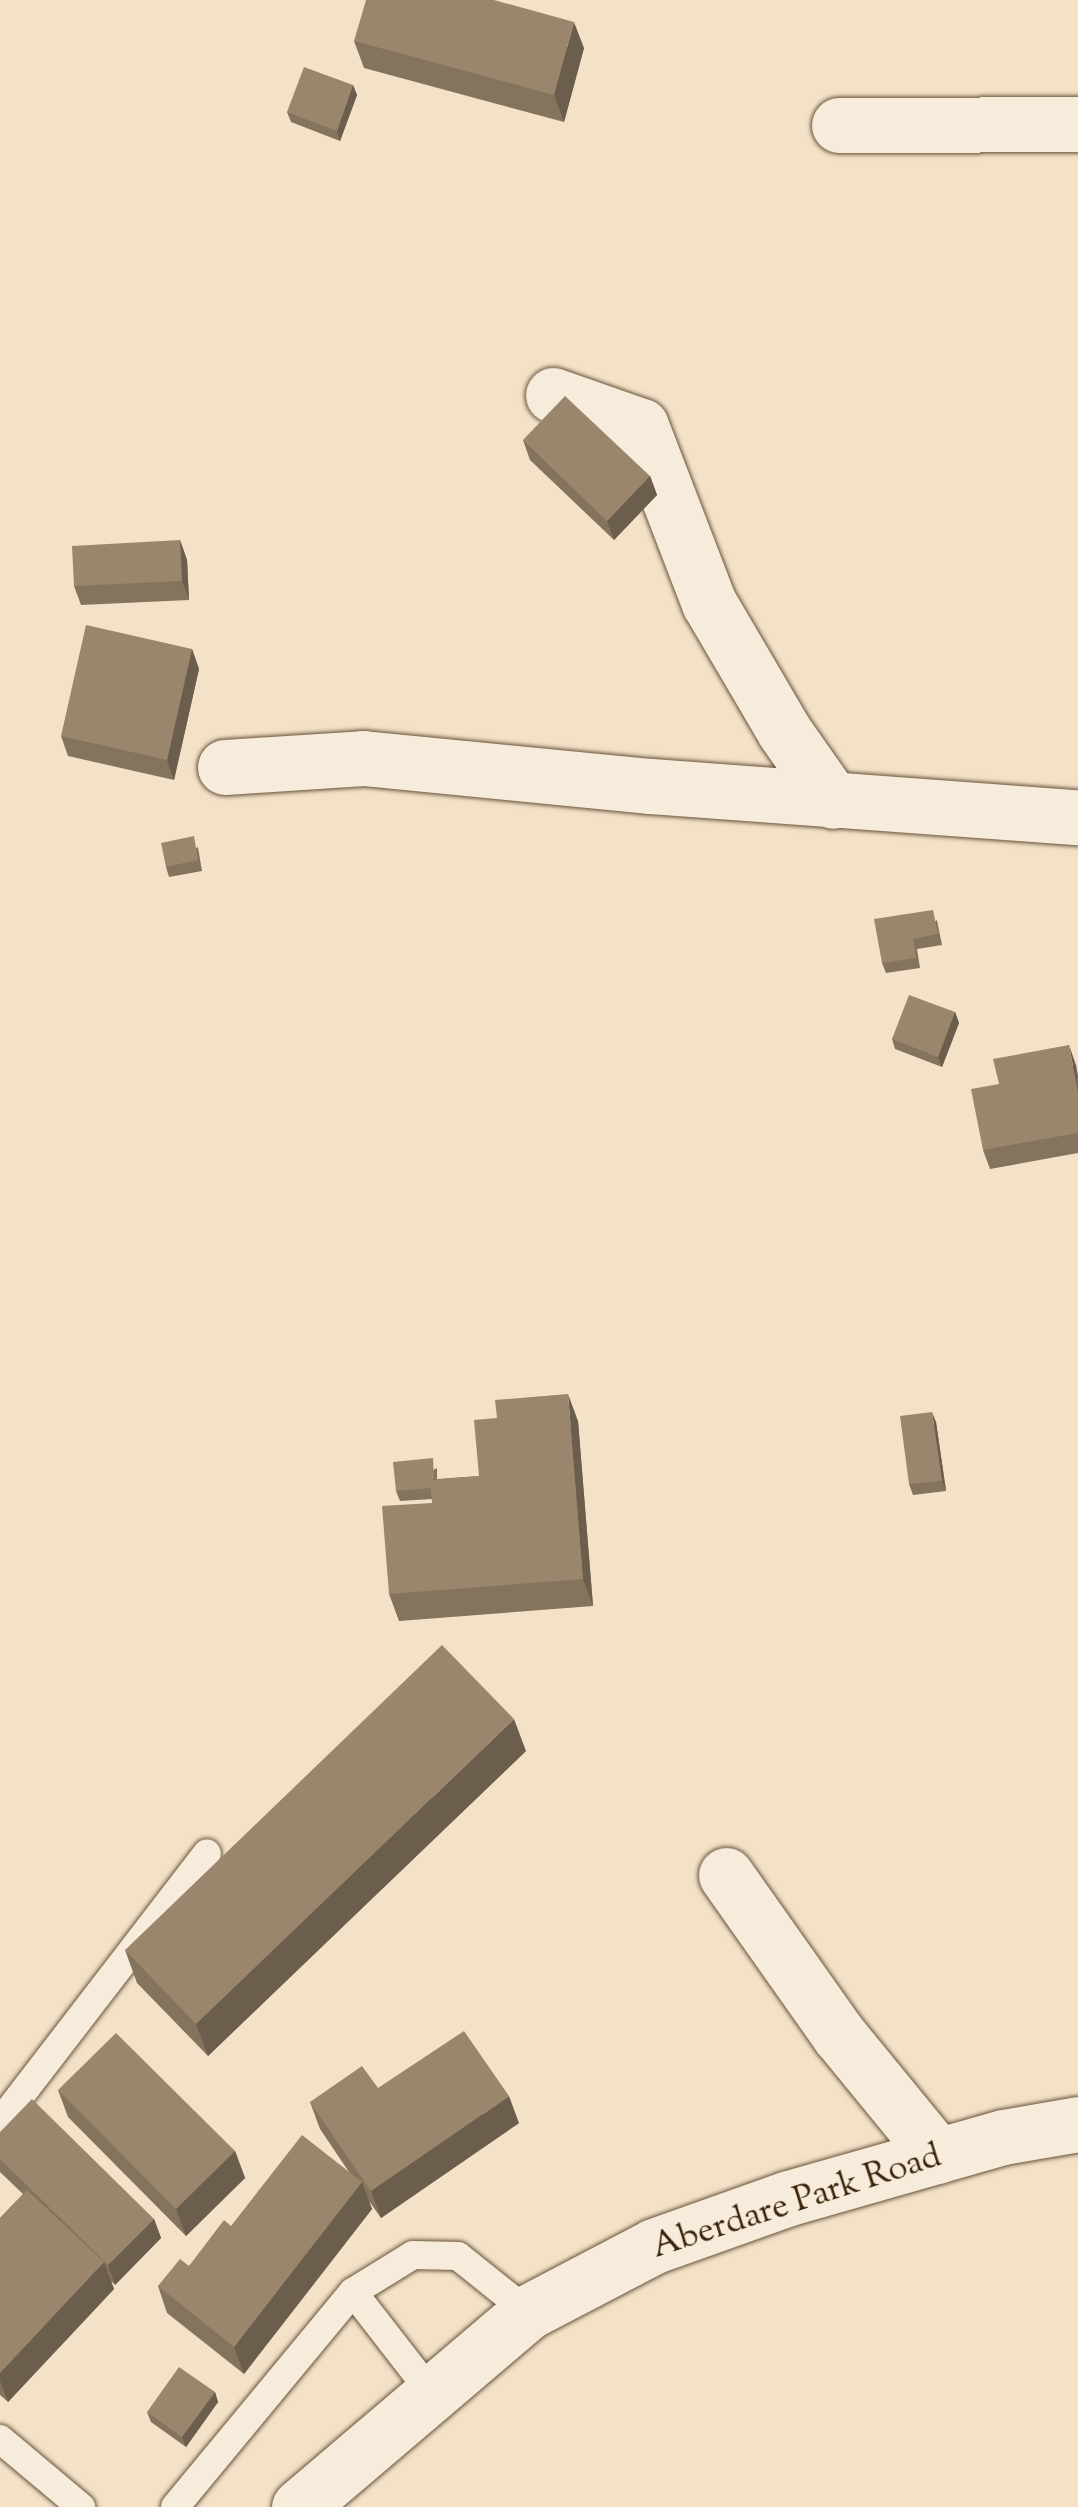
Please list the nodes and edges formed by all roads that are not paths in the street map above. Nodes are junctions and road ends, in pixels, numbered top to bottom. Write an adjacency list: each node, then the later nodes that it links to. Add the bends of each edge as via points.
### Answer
1 (1078, 124): 2 (street)
2 (838, 125)
3 (553, 395): 5 (street, via 641,426 709,602)
4 (225, 767): 5 (street, via 363,758)
5 (833, 801): 6 (street)
6 (1078, 818)
7 (207, 1853): 9 (lane)
8 (726, 1875): 11 (street, via 839,2035)
9 (0, 2122)
10 (1078, 2124): 11 (street, Aberdare Park Road)
11 (938, 2156): 13 (street, Aberdare Park Road, via 654,2246)
12 (353, 2292): 13 (lane, via 414,2256 458,2256); 14 (lane); 17 (lane)
13 (528, 2312): 14 (street, Aberdare Park Road)
14 (432, 2394): 18 (street, Aberdare Park Road)
15 (0, 2439): 16 (lane)
16 (81, 2507)
17 (176, 2507)
18 (299, 2507)

